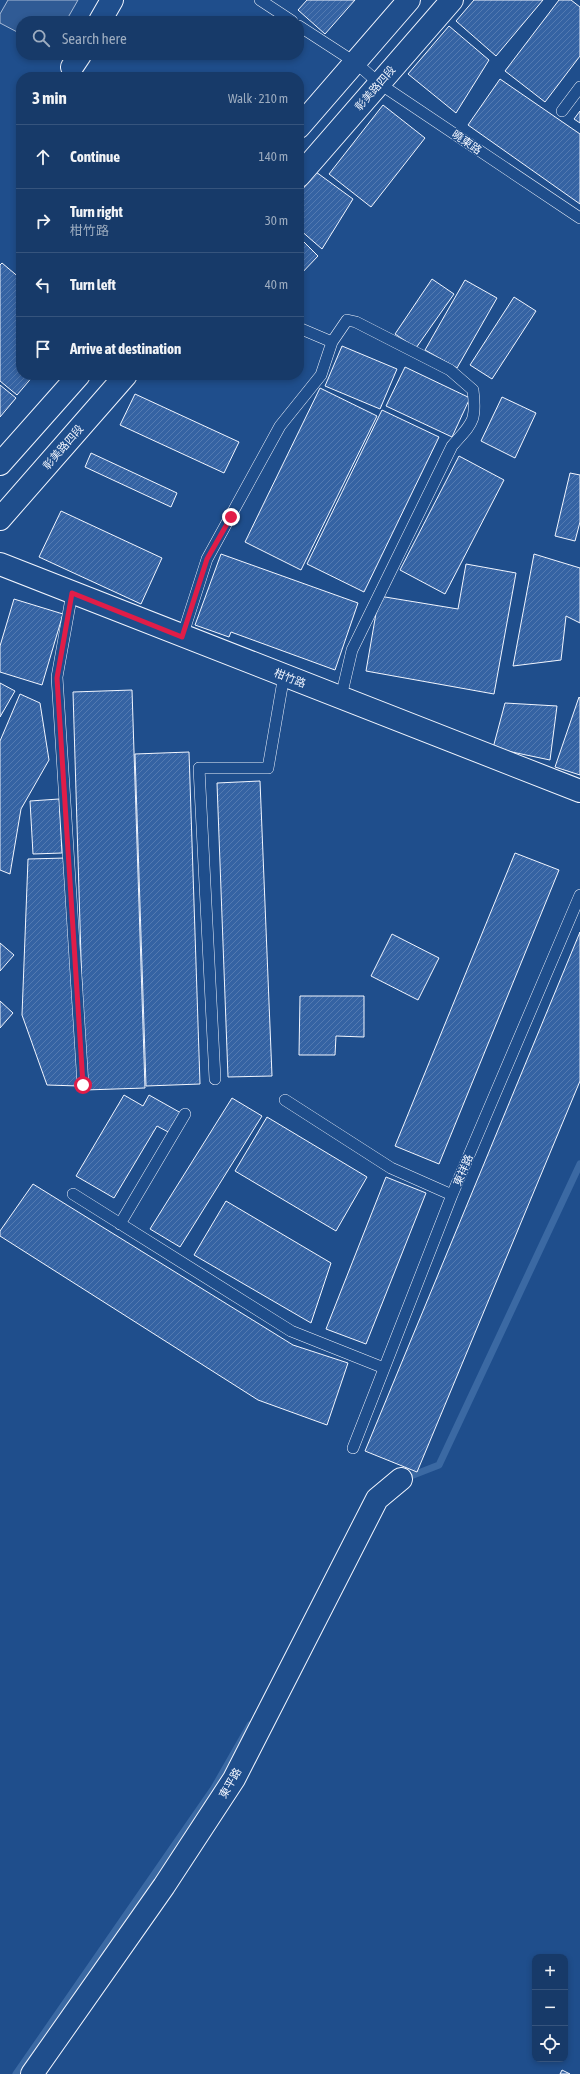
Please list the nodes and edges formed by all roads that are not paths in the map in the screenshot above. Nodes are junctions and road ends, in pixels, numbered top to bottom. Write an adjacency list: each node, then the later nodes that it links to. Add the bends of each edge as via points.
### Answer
1 (112, 0): 5 (street)
2 (260, 0): 6 (lane)
3 (409, 0): 8 (street)
4 (452, 0): 9 (street, 彰美路四段)
5 (103, 16)
6 (284, 16)
7 (304, 29): 8 (lane, 曉東路)
8 (356, 63): 9 (lane, 曉東路); 12 (street)
9 (380, 84): 13 (street, 彰美路四段); 14 (lane, 曉東路)
10 (580, 87): 11 (lane)
11 (562, 110)
12 (304, 121)
13 (304, 170)
14 (580, 218)
15 (304, 330): 16 (lane)
16 (332, 342): 23 (lane, via 321,375 280,426 207,559); 25 (lane, via 347,320 370,328 450,370 474,390 476,411 473,422 452,446 352,650)
17 (75, 380): 19 (street)
18 (122, 380): 20 (street, 彰美路四段)
19 (0, 464)
20 (0, 519)
21 (0, 564): 22 (street, 柑竹路)
22 (72, 593): 23 (street, 柑竹路); 29 (lane, via 57,678)
23 (182, 637): 24 (street, 柑竹路)
24 (284, 676): 25 (street, 柑竹路); 28 (lane, via 268,768 200,768)
25 (341, 697): 26 (street, 柑竹路)
26 (580, 791)
27 (580, 895): 33 (lane, 東祥路)
28 (215, 1079)
29 (83, 1085)
30 (285, 1100): 33 (lane, via 391,1168)
31 (185, 1114): 34 (lane)
32 (73, 1194): 34 (lane)
33 (452, 1195): 35 (lane, 東祥路)
34 (120, 1224): 35 (lane, via 290,1331)
35 (384, 1368): 36 (lane, 東祥路)
36 (353, 1448)
37 (401, 1479): 38 (street, 東平路, via 377,1499 234,1779 164,1886)
38 (32, 2074)

